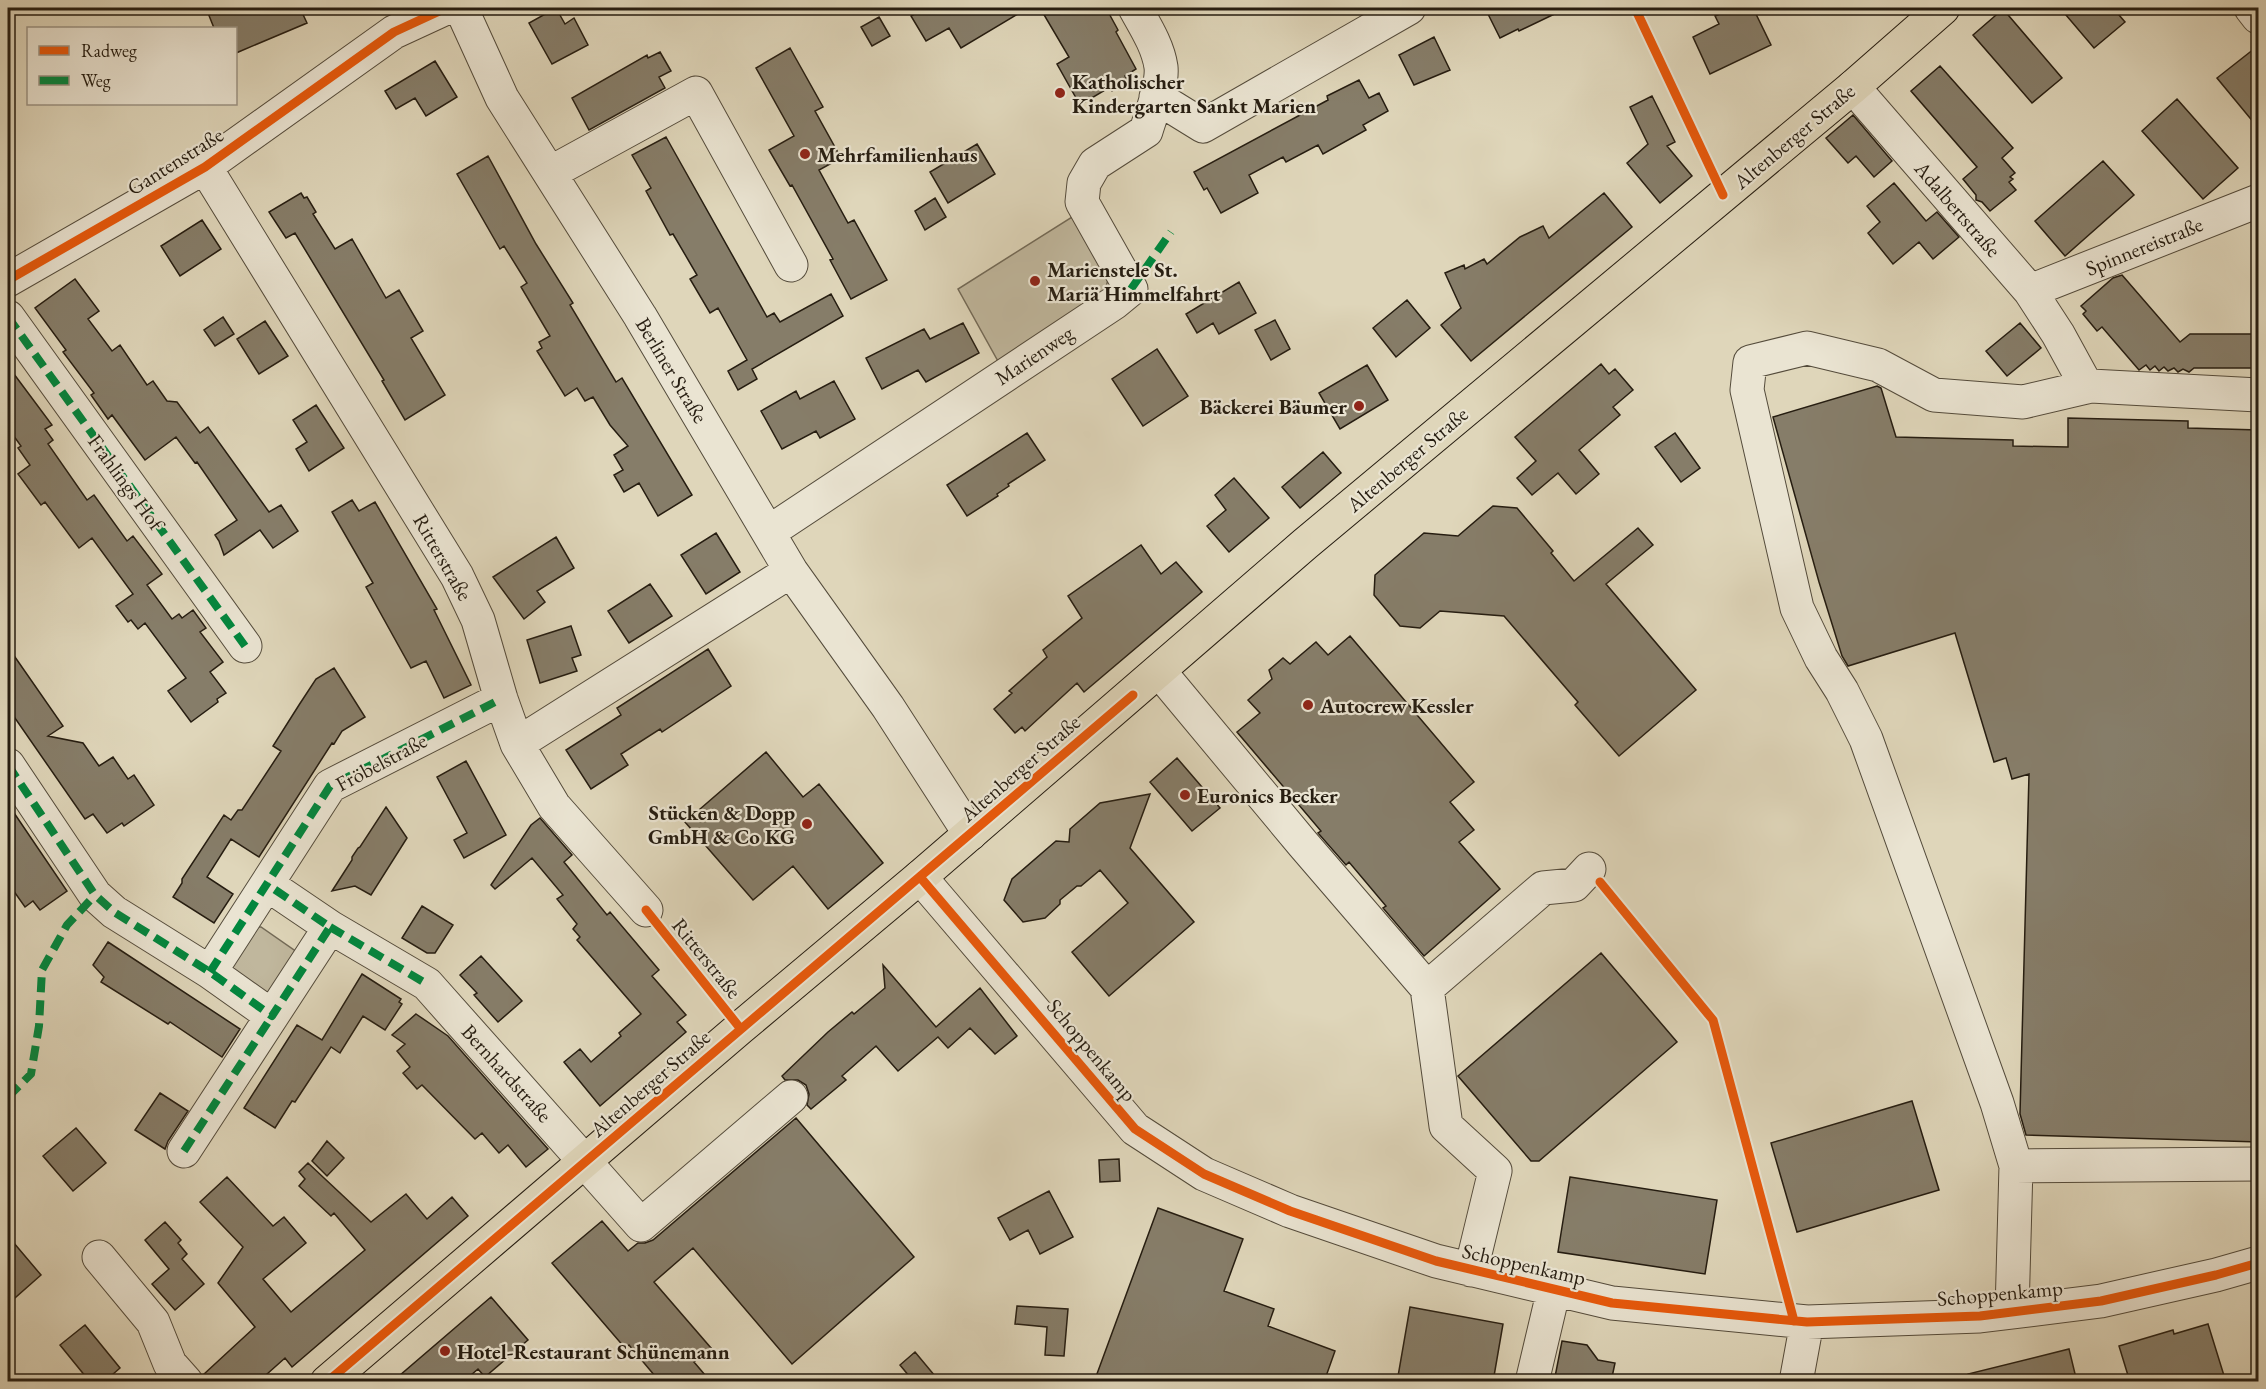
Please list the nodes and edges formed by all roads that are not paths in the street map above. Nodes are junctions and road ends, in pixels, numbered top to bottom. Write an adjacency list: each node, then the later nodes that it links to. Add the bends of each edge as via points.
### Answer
1 (446, 8): 10 (street, Gantenstraße, via 394,32)
2 (461, 8): 11 (street, Berliner Straße, via 502,98)
3 (1135, 8): 9 (street, Marienweg, via 1153,40 1161,69)
4 (1409, 8): 9 (street, via 1203,126)
5 (1943, 8): 8 (main road, Altenberger Straße)
6 (2251, 8): 7 (street)
7 (2259, 17)
8 (1853, 87): 15 (street, Adalbertstraße); 22 (main road, Altenberger Straße, via 1314,536)
9 (1156, 97): 19 (street, Marienweg, via 1146,131 1095,164 1084,183 1082,202 1131,289)
10 (205, 167): 14 (street, Gantenstraße); 23 (street, Ritterstraße, via 457,576 478,620)
11 (550, 172): 13 (street, via 696,93); 19 (street, Berliner Straße)
12 (2259, 201): 15 (street, Spinnereistraße)
13 (791, 265)
14 (8, 280)
15 (2030, 291): 17 (street, Adalbertstraße)
16 (8, 317): 21 (street, Frahlings Hof)
17 (2087, 387): 18 (street); 39 (street, via 2023,402 1934,395 1878,364 1807,348 1750,362 1747,390 1797,608 1866,739)
18 (2259, 395)
19 (770, 532): 20 (street, Berliner Straße)
20 (791, 571): 24 (street); 26 (street, Berliner Straße, via 888,707)
21 (244, 646)
22 (1159, 671): 26 (main road, Altenberger Straße); 33 (street)
23 (501, 699): 24 (street, Ritterstraße); 29 (street, Fröbelstraße, via 330,786)
24 (518, 744): 30 (street, Ritterstraße, via 554,806)
25 (8, 765): 32 (street, via 95,895 114,912)
26 (970, 834): 28 (main road, Altenberger Straße)
27 (1589, 870): 33 (street, via 1574,885 1543,888)
28 (920, 877): 37 (main road, Altenberger Straße); 42 (street, Schoppenkamp, via 1135,1128 1204,1174 1290,1210)
29 (268, 885): 31 (street); 32 (street, Fröbelstraße)
30 (646, 910)
31 (330, 927): 34 (street); 37 (street, Bernhardstraße, via 427,984)
32 (210, 972): 34 (street)
33 (1427, 988): 42 (street, via 1446,1126 1495,1171)
34 (272, 1016): 36 (street)
35 (791, 1097): 37 (street, Bernhardstraße, via 642,1225)
36 (184, 1151)
37 (586, 1161): 47 (main road, Altenberger Straße)
38 (2259, 1164): 39 (street)
39 (2016, 1166): 44 (street)
40 (99, 1257): 46 (street, via 153,1322 170,1364)
41 (2259, 1263): 44 (street, Schoppenkamp, via 2101,1301)
42 (1471, 1270): 43 (street, Schoppenkamp)
43 (1554, 1289): 45 (street, Schoppenkamp, via 1612,1303); 48 (street)
44 (2012, 1312): 45 (street, Schoppenkamp)
45 (1807, 1322): 49 (street)
46 (186, 1382)
47 (327, 1382)
48 (1533, 1382)
49 (1796, 1382)

